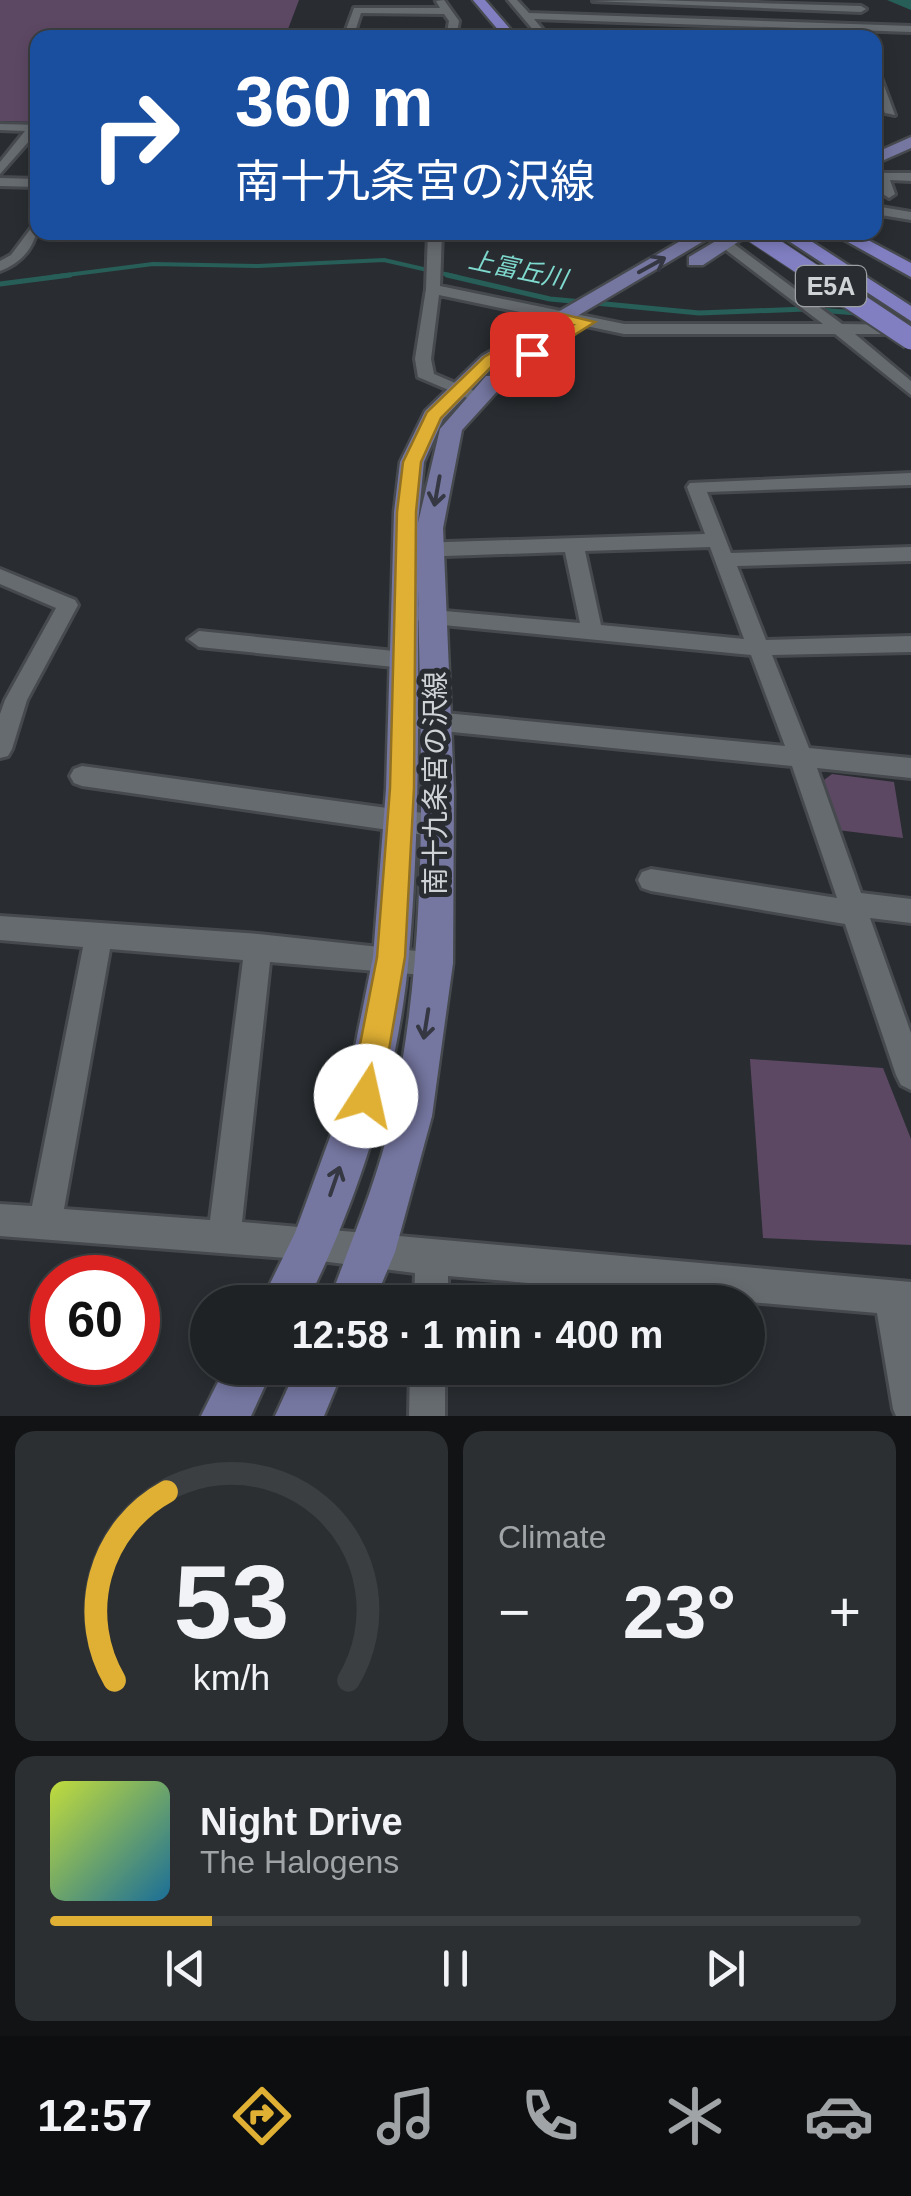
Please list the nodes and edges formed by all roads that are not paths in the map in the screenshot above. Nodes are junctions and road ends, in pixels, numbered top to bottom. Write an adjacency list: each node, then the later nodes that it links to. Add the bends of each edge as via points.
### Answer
1 (439, 0): 10 (street)
2 (464, 0): 19 (highway)
3 (479, 0): 20 (highway)
4 (512, 0): 11 (street)
5 (597, 0): 7 (street); 12 (street)
6 (850, 0): 9 (street)
7 (655, 1): 8 (street)
8 (709, 2): 9 (street); 13 (street)
9 (862, 9): 15 (street)
10 (449, 11): 17 (street, via 357,10); 18 (street)
11 (529, 16): 12 (street); 21 (street)
12 (602, 19): 13 (street)
13 (721, 23): 14 (street)
14 (762, 24): 22 (street); 23 (street)
15 (887, 29): 16 (street); 24 (street)
16 (911, 29)
17 (351, 30)
18 (452, 30)
19 (489, 30)
20 (505, 30)
21 (538, 30)
22 (764, 30)
23 (808, 30)
24 (866, 30)
25 (882, 88): 26 (street, via 896,113)
26 (882, 112)
27 (0, 127): 28 (street)
28 (30, 128)
29 (911, 132): 32 (main road)
30 (30, 134): 34 (street)
31 (911, 142): 33 (main road)
32 (882, 143)
33 (882, 156)
34 (0, 170)
35 (911, 177): 38 (street, via 882,176)
36 (0, 182): 37 (street)
37 (30, 183)
38 (888, 194)
39 (882, 211): 40 (street)
40 (911, 216)
41 (30, 236): 49 (street, via 16,258)
42 (435, 240): 51 (street)
43 (713, 240): 52 (main road, 南十九条宮の沢線, one-way to 43)
44 (714, 240): 52 (main road, 南十九条宮の沢線, via 627,300)
45 (720, 240): 54 (street)
46 (760, 240): 56 (highway, E5A, bridge)
47 (796, 240): 53 (highway, E5A)
48 (854, 240): 50 (highway)
49 (0, 266)
50 (911, 271)
51 (433, 276): 52 (street); 58 (street, via 426,377)
52 (579, 314): 54 (street, via 624,329); 58 (main road, 南十九条宮の沢線, via 489,360)
53 (911, 314)
54 (838, 328): 55 (street); 57 (street)
55 (911, 329)
56 (911, 339)
57 (911, 390)
58 (467, 392): 61 (main road, 南十九条宮の沢線, via 434,416 412,462)
59 (911, 479): 62 (street, via 696,486)
60 (574, 547): 61 (street); 62 (street); 66 (street)
61 (418, 550): 65 (main road, 南十九条宮の沢線)
62 (721, 550): 63 (street); 69 (street)
63 (911, 554)
64 (0, 576): 72 (street, via 68,605 16,700)
65 (419, 613): 66 (street); 70 (main road, 南十九条宮の沢線); 71 (main road, 南十九条宮の沢線)
66 (592, 630): 69 (street)
67 (199, 639): 70 (street)
68 (911, 644): 69 (street)
69 (758, 648): 73 (street)
70 (404, 660): 71 (main road, 南十九条宮の沢線)
71 (420, 720): 73 (street); 76 (main road, 南十九条宮の沢線); 77 (main road, 南十九条宮の沢線)
72 (0, 749)
73 (801, 757): 74 (street); 79 (street)
74 (911, 768)
75 (82, 776): 76 (street)
76 (400, 820): 77 (street); 84 (main road, 南十九条宮の沢線)
77 (438, 826): 85 (main road, 南十九条宮の沢線)
78 (651, 880): 79 (street)
79 (851, 908): 80 (street); 86 (street)
80 (911, 911)
81 (0, 928): 82 (street)
82 (99, 935): 83 (street); 89 (street)
83 (258, 947): 84 (street); 90 (street)
84 (391, 957): 85 (street); 91 (main road, 南十九条宮の沢線, one-way to 84, via 366,1096)
85 (435, 963): 92 (main road, 南十九条宮の沢線, one-way to 92, via 412,1116)
86 (904, 1038): 87 (street)
87 (911, 1075)
88 (0, 1220): 89 (street)
89 (44, 1223): 90 (street)
90 (223, 1237): 91 (street)
91 (313, 1244): 92 (street); 94 (main road, 南十九条宮の沢線)
92 (373, 1252): 93 (street); 95 (main road, 南十九条宮の沢線)
93 (432, 1258): 96 (street); 97 (street)
94 (292, 1285)
95 (358, 1285)
96 (431, 1285)
97 (901, 1298): 101 (street)
98 (241, 1385): 102 (main road)
99 (314, 1385): 103 (main road)
100 (427, 1385): 104 (street)
101 (911, 1410)
102 (225, 1416)
103 (300, 1416)
104 (426, 1416)

